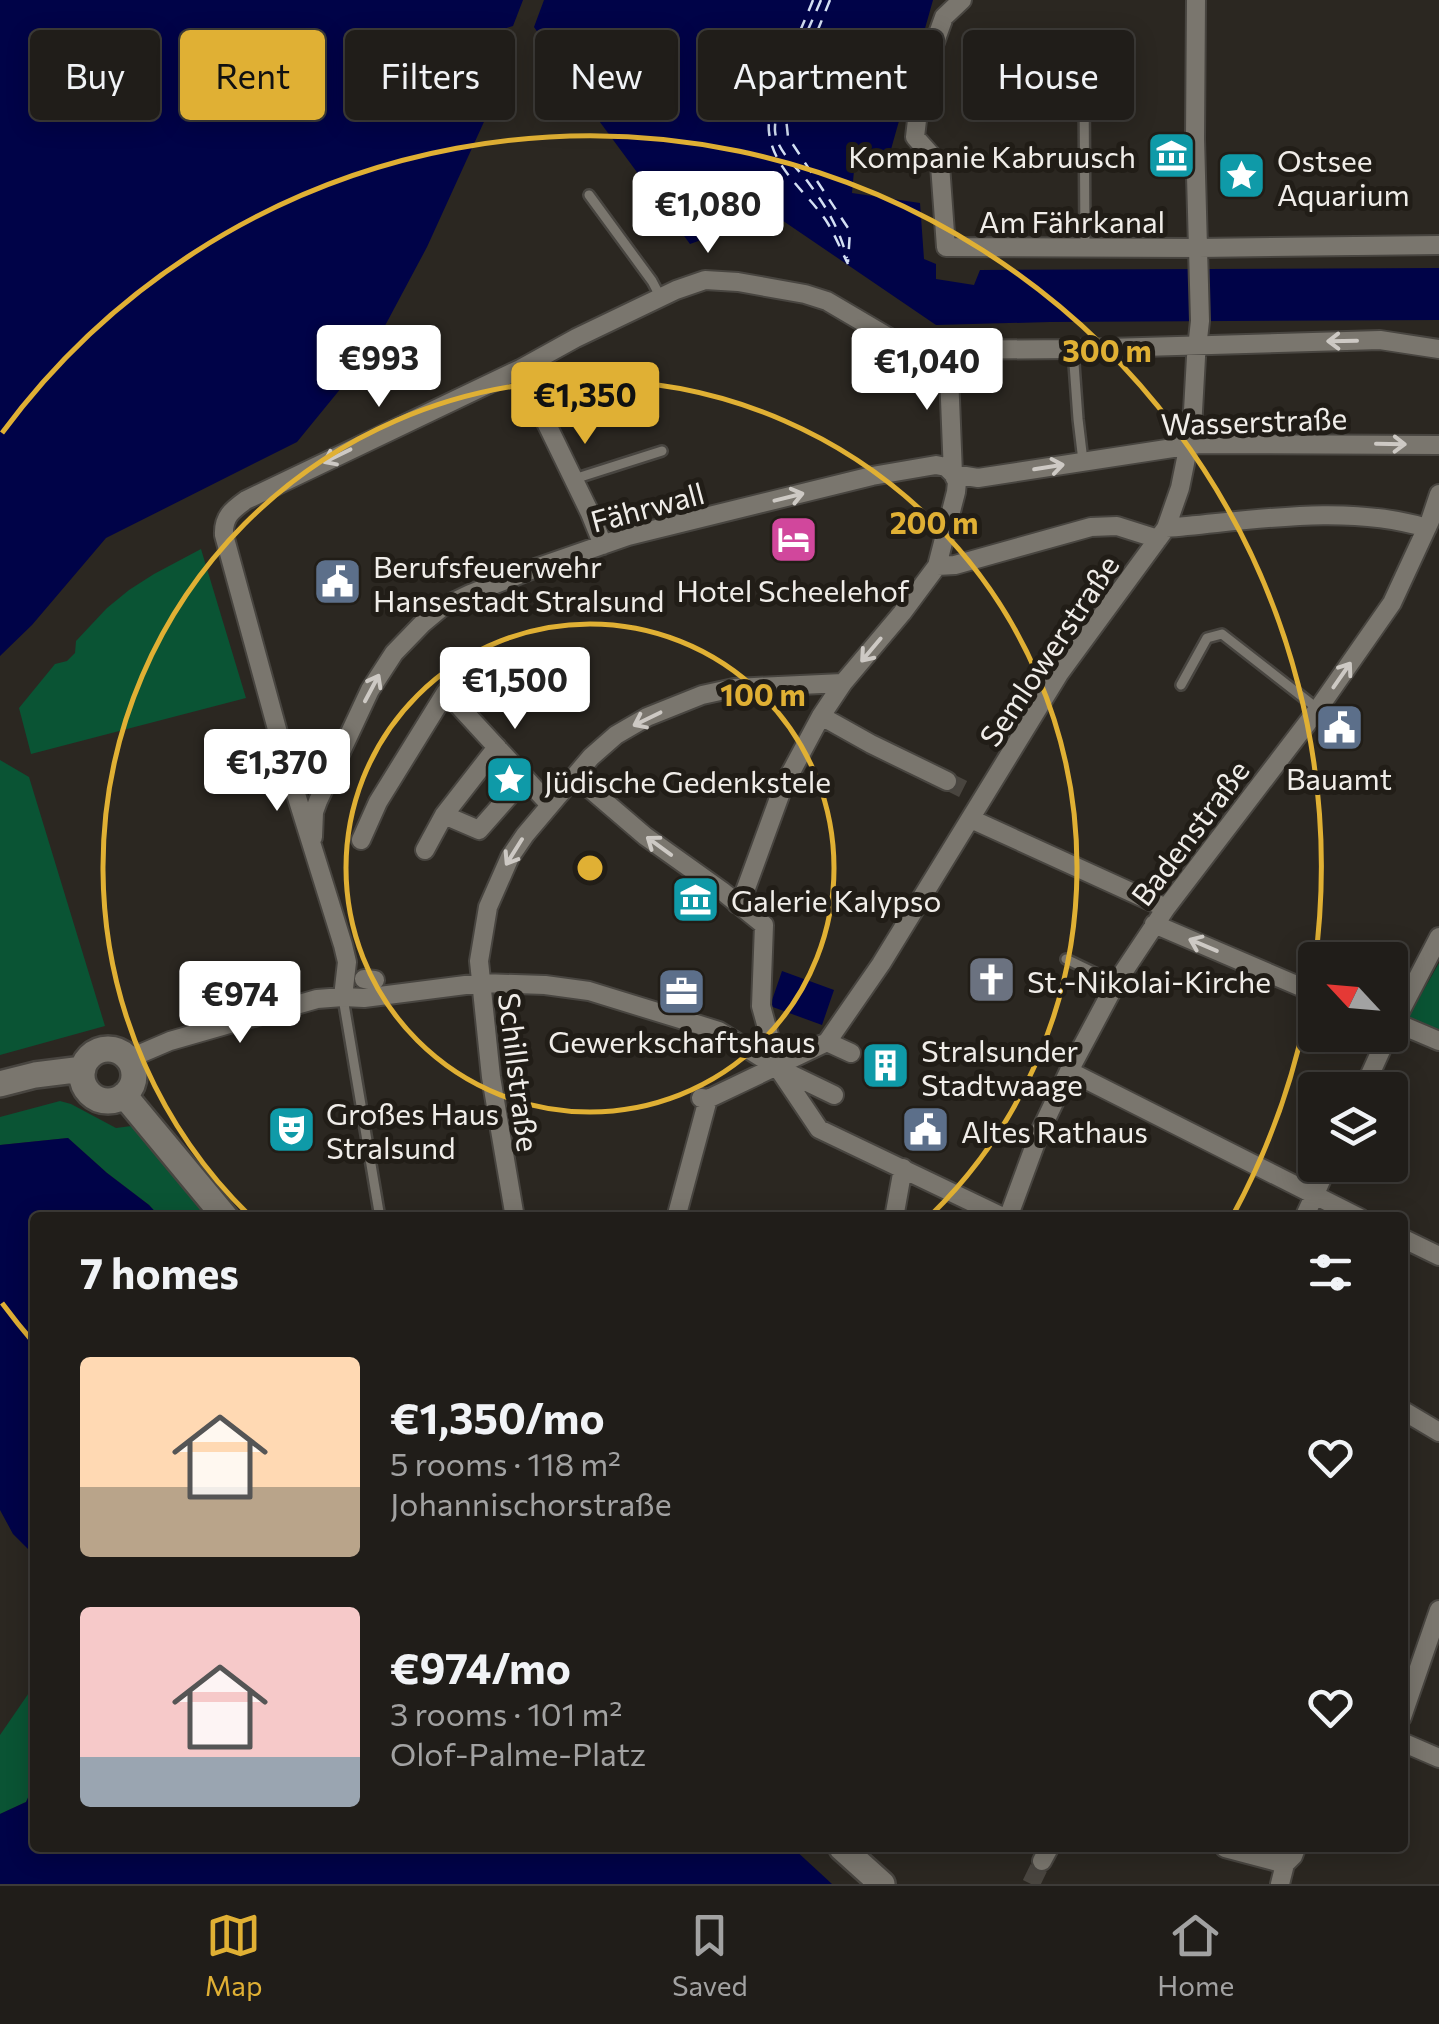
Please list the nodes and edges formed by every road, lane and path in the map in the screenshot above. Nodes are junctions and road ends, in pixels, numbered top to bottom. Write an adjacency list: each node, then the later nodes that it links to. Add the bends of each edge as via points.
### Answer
1 (962, 0): 6 (street, Am Fährkanal, via 944,17 922,78 915,136 940,165 946,248)
2 (1196, 0): 7 (street, Semlowerstraße)
3 (1084, 120): 6 (lane)
4 (589, 195): 8 (lane)
5 (1439, 244): 7 (street, Am Fährkanal)
6 (1085, 247): 7 (street, Am Fährkanal)
7 (1198, 248): 9 (street, Semlowerstraße)
8 (660, 298): 11 (street, via 705,280 757,284 826,301 900,344); 13 (street)
9 (1197, 345): 10 (street, one-way to 9, via 1380,340); 12 (street); 14 (street, Semlowerstraße)
10 (1439, 349)
11 (948, 350): 12 (street); 18 (street)
12 (1073, 350): 17 (lane)
13 (520, 369): 19 (street); 30 (street, Fährwall, one-way to 30, via 230,512 224,536)
14 (1189, 445): 15 (street, Wasserstraße, one-way to 15); 17 (street, Wasserstraße); 22 (street, Semlowerstraße)
15 (1439, 445)
16 (662, 451): 19 (lane)
17 (1084, 461): 18 (street, Wasserstraße, one-way to 17, via 978,478)
18 (953, 474): 23 (street, Fährwall, one-way to 18, via 715,510 872,476 936,465); 24 (street, via 955,502)
19 (574, 480): 23 (street)
20 (1439, 494): 21 (street, Badenstraße)
21 (1432, 524): 22 (street, via 1346,515); 27 (street, Badenstraße, one-way to 21, via 1392,603)
22 (1162, 534): 24 (street, via 1091,527); 37 (street, Semlowerstraße, via 976,796)
23 (603, 545): 31 (street, Fährwall, one-way to 23, via 381,672 422,623 470,594)
24 (937, 566): 25 (street, one-way to 25)
25 (844, 683): 28 (street); 32 (street, Schillstraße, one-way to 32, via 702,695 616,735)
26 (1182, 685): 27 (lane, via 1207,638 1222,634)
27 (1318, 709): 42 (street, Badenstraße)
28 (820, 716): 34 (street); 41 (street, via 791,770)
29 (497, 747): 33 (street); 36 (street); 38 (street, via 446,692)
30 (286, 762): 31 (street, via 304,778); 40 (street, Fährwall)
31 (330, 775): 40 (street, Fährwall, via 314,812)
32 (574, 776): 35 (street, Schillstraße); 41 (street, one-way to 32)
33 (526, 778): 35 (street); 36 (street, via 480,830)
34 (947, 781)
35 (550, 805): 48 (street, Schillstraße, one-way to 48, via 494,889 479,961)
36 (444, 815): 39 (street)
37 (971, 818): 42 (street); 55 (street, Semlowerstraße)
38 (361, 840)
39 (425, 850)
40 (313, 852): 51 (street, Fährwall, via 347,962)
41 (741, 908): 58 (street, via 764,925 762,1006)
42 (1166, 908): 43 (street, Badenstraße)
43 (1154, 924): 47 (street, Badenstraße); 49 (street, one-way to 43)
44 (1439, 937): 52 (street)
45 (1066, 959): 47 (lane)
46 (401, 981): 50 (street)
47 (1116, 983): 60 (street, Badenstraße)
48 (481, 984): 50 (street); 58 (street, via 589,991 712,1028); 70 (street, Schillstraße)
49 (1298, 987)
50 (438, 989): 51 (street)
51 (343, 996): 57 (street, via 188,1036); 69 (lane)
52 (1408, 996)
53 (1408, 1028): 54 (street)
54 (1436, 1039)
55 (828, 1042): 56 (street); 58 (street)
56 (851, 1054)
57 (128, 1059): 59 (street, via 106,1049); 62 (street, via 133,1082)
58 (778, 1068): 63 (street); 64 (street, via 819,1129); 71 (street, via 704,1104)
59 (82, 1069): 61 (street); 62 (street, via 94,1097)
60 (1069, 1071): 66 (street); 73 (street, Badenstraße)
61 (0, 1084)
62 (124, 1095): 68 (street)
63 (834, 1095)
64 (902, 1168): 67 (street); 72 (street)
65 (1320, 1182): 66 (street)
66 (1314, 1195): 74 (street); 75 (street)
67 (896, 1210)
68 (221, 1212)
69 (379, 1212)
70 (514, 1212)
71 (677, 1212)
72 (994, 1212)
73 (1008, 1212)
74 (1307, 1212)
75 (1348, 1212)
76 (1408, 1241): 77 (street)
77 (1439, 1256)
78 (1408, 1414): 79 (street)
79 (1439, 1432)
80 (1439, 1610): 81 (street)
81 (1408, 1700)
82 (1408, 1745): 83 (street)
83 (1439, 1758)
84 (846, 1852): 88 (street)
85 (1240, 1852): 87 (street)
86 (1294, 1852): 87 (street)
87 (1285, 1864): 89 (street)
88 (882, 1884)
89 (1280, 1884)

